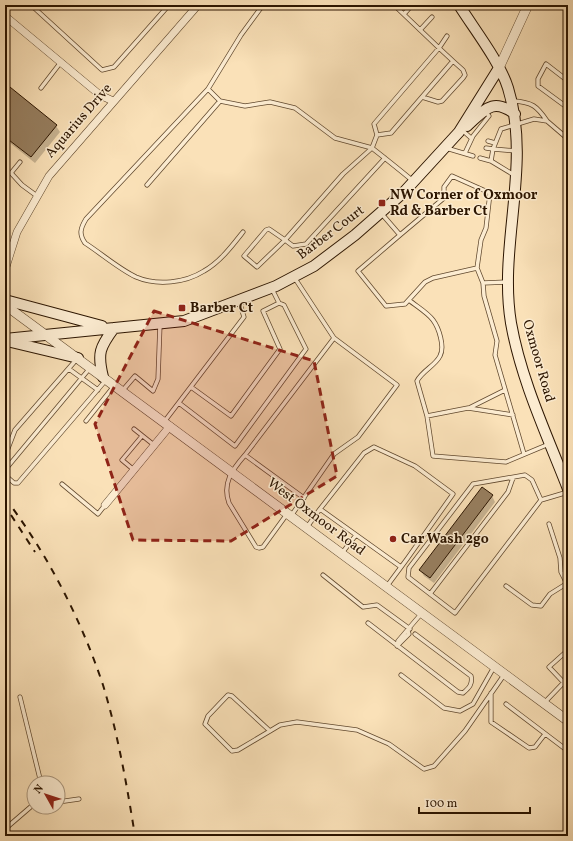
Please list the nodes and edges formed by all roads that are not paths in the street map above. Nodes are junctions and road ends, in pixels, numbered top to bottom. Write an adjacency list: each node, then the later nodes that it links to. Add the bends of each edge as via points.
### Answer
1 (31, 5): 2 (lane, via 102,70 114,67)
2 (169, 5)
3 (187, 5): 10 (lane)
4 (198, 5): 10 (street, Aquarius Drive)
5 (263, 5): 22 (lane)
6 (394, 5): 11 (lane)
7 (412, 5): 11 (lane)
8 (459, 5): 19 (main road, Oxmoor Road)
9 (528, 5): 19 (street)
10 (193, 11): 24 (street, Aquarius Drive)
11 (404, 14): 14 (lane)
12 (5, 16): 18 (street)
13 (432, 16): 14 (lane)
14 (420, 30): 16 (lane)
15 (447, 36): 16 (lane)
16 (439, 48): 17 (lane); 33 (lane, via 374,124)
17 (453, 61): 23 (lane); 23 (lane, via 463,70 463,78 442,101)
18 (60, 62): 21 (lane); 24 (street, via 100,94)
19 (499, 68): 26 (main road, Oxmoor Road); 32 (main road, Barber Court)
20 (568, 81): 27 (lane, via 546,64 538,79 538,86)
21 (41, 88)
22 (208, 89): 25 (lane); 54 (lane, via 86,219 80,229 81,237 85,243 135,276 147,281 165,283 187,279 205,271)
23 (422, 97): 33 (lane, via 391,133)
24 (113, 101): 52 (street, Aquarius Drive, via 49,176)
25 (220, 101): 38 (lane, via 245,106 270,102 295,108 335,138); 51 (lane)
26 (512, 101): 29 (main road, Oxmoor Road); 30 (lane, via 527,101 539,110)
27 (568, 108)
28 (485, 111): 29 (main road, via 498,104); 32 (main road); 34 (lane, via 489,116)
29 (515, 114): 31 (main road, Oxmoor Road)
30 (547, 121): 31 (lane, via 534,118); 35 (lane)
31 (516, 124): 37 (lane, via 501,129); 42 (main road, Oxmoor Road)
32 (460, 131): 34 (lane); 39 (main road, Barber Court)
33 (377, 135): 38 (lane)
34 (473, 137): 43 (lane)
35 (568, 139)
36 (488, 141): 37 (lane)
37 (495, 143): 41 (lane)
38 (372, 148): 45 (lane); 56 (lane, via 343,174)
39 (445, 148): 43 (lane); 50 (main road, Barber Court)
40 (486, 148): 41 (lane)
41 (493, 149): 42 (lane); 47 (lane)
42 (517, 151): 49 (main road, Oxmoor Road)
43 (466, 153): 44 (lane)
44 (473, 156)
45 (385, 158): 50 (lane); 56 (lane, via 306,244 294,246)
46 (480, 158): 47 (lane)
47 (491, 161): 49 (lane)
48 (20, 162): 52 (lane, via 11,173)
49 (516, 175): 60 (main road, Oxmoor Road)
50 (414, 182): 53 (main road, Barber Court)
51 (147, 185)
52 (37, 196): 58 (street, Aquarius Drive, via 17,232)
53 (381, 212): 55 (lane); 59 (main road, Barber Court, via 314,266)
54 (243, 232)
55 (400, 235): 57 (lane, via 444,198 444,187 452,176 490,193 486,228 481,240); 65 (lane, via 358,271 386,306 405,304)
56 (285, 240): 56 (lane, via 272,230 266,230 244,256 255,266 259,266)
57 (477, 268): 61 (lane); 65 (lane, via 433,278 425,282)
58 (5, 270)
59 (294, 277): 62 (main road, Barber Court); 71 (lane)
60 (508, 282): 61 (lane); 90 (main road, Oxmoor Road, via 511,322 520,363)
61 (484, 283): 80 (lane, via 484,296 497,341 494,354)
62 (271, 288): 64 (main road, Barber Court); 66 (lane)
63 (5, 300): 69 (main road, via 87,324)
64 (238, 300): 68 (main road, Barber Court, via 184,321); 78 (lane, via 244,317)
65 (409, 300): 85 (lane, via 433,320 442,342 441,355 417,381)
66 (279, 303): 78 (lane, via 263,311 280,349 231,416); 82 (lane, via 284,305 306,349 235,446)
67 (5, 305): 70 (street, West Oxmoor Road)
68 (160, 323): 69 (main road, Barber Court); 81 (lane, via 158,379 154,391 135,376)
69 (114, 328): 70 (main road, Barber Court); 77 (main road, via 100,353)
70 (48, 336): 72 (main road, Barber Court); 73 (street, West Oxmoor Road)
71 (334, 338): 93 (lane); 102 (lane, via 397,385 358,437 334,454)
72 (5, 340): 73 (main road)
73 (78, 358): 74 (street, West Oxmoor Road); 75 (lane)
74 (90, 367): 76 (lane); 77 (street, West Oxmoor Road)
75 (69, 369): 76 (lane); 94 (lane, via 50,387 15,430)
76 (82, 378): 79 (lane); 95 (lane)
77 (108, 380): 79 (lane); 81 (street, West Oxmoor Road); 86 (lane)
78 (191, 388): 82 (lane)
79 (98, 390): 98 (lane, via 18,484)
80 (505, 390): 83 (lane); 84 (lane)
81 (122, 391): 87 (street, West Oxmoor Road)
82 (179, 403): 87 (lane)
83 (468, 408): 84 (lane); 85 (lane)
84 (513, 415): 92 (lane)
85 (427, 416): 92 (lane, via 433,456 506,462)
86 (86, 421)
87 (167, 424): 91 (street); 97 (street, West Oxmoor Road)
88 (134, 429): 89 (lane)
89 (142, 436): 91 (lane); 96 (lane, via 122,460)
90 (550, 443): 92 (lane); 101 (main road, Oxmoor Road)
91 (154, 445): 96 (street)
92 (524, 454)
93 (245, 455): 97 (lane); 102 (lane)
94 (5, 456)
95 (5, 470)
96 (134, 470): 104 (street)
97 (231, 471): 106 (street, West Oxmoor Road); 106 (lane, via 226,495 256,547 263,547)
98 (5, 474)
99 (513, 478): 103 (lane, via 525,475 532,480); 116 (lane, via 508,492); 116 (lane, via 473,484 409,568 408,577)
100 (62, 484): 104 (lane, via 98,514)
101 (568, 490): 103 (lane)
102 (304, 498): 106 (lane)
103 (541, 500): 116 (lane, via 455,613)
104 (105, 505)
105 (320, 509): 108 (lane); 109 (lane); 111 (lane, via 364,453 374,447 415,466 453,494)
106 (289, 514): 108 (street, West Oxmoor Road)
107 (549, 524): 113 (lane, via 560,558 561,572)
108 (306, 527): 110 (street, West Oxmoor Road)
109 (356, 535): 110 (lane); 111 (lane)
110 (342, 553): 115 (street, West Oxmoor Road)
111 (401, 567): 115 (lane)
112 (323, 575): 119 (lane, via 363,607 377,606)
113 (567, 584): 114 (lane, via 550,594 541,606 532,605)
114 (506, 586)
115 (387, 587): 117 (street, West Oxmoor Road)
116 (430, 594)
117 (422, 613): 119 (lane); 123 (street, West Oxmoor Road)
118 (368, 623): 121 (lane)
119 (409, 630): 121 (lane, via 398,641)
120 (415, 634): 121 (lane, via 471,676 469,689 463,693 458,692)
121 (397, 646)
122 (568, 650): 127 (lane, via 549,666)
123 (494, 666): 124 (street, West Oxmoor Road); 132 (lane)
124 (505, 674): 129 (lane); 131 (street, West Oxmoor Road)
125 (401, 675): 132 (lane, via 444,708 460,711)
126 (568, 678): 127 (lane)
127 (563, 682): 128 (lane); 131 (lane)
128 (568, 687)
129 (491, 693): 134 (lane); 137 (lane, via 491,722 529,748 535,747)
130 (20, 697): 139 (lane)
131 (544, 703): 135 (street, West Oxmoor Road)
132 (473, 704): 134 (lane)
133 (506, 704): 137 (lane)
134 (479, 711): 136 (lane, via 434,766 424,769 389,744 357,730 297,722 280,725)
135 (568, 721)
136 (270, 731): 136 (lane, via 232,751 205,724 208,716 228,695)
137 (545, 734): 138 (lane)
138 (568, 751)
139 (39, 775)
140 (79, 799): 141 (lane)
141 (66, 801)
142 (26, 811): 143 (lane)
143 (5, 829)

